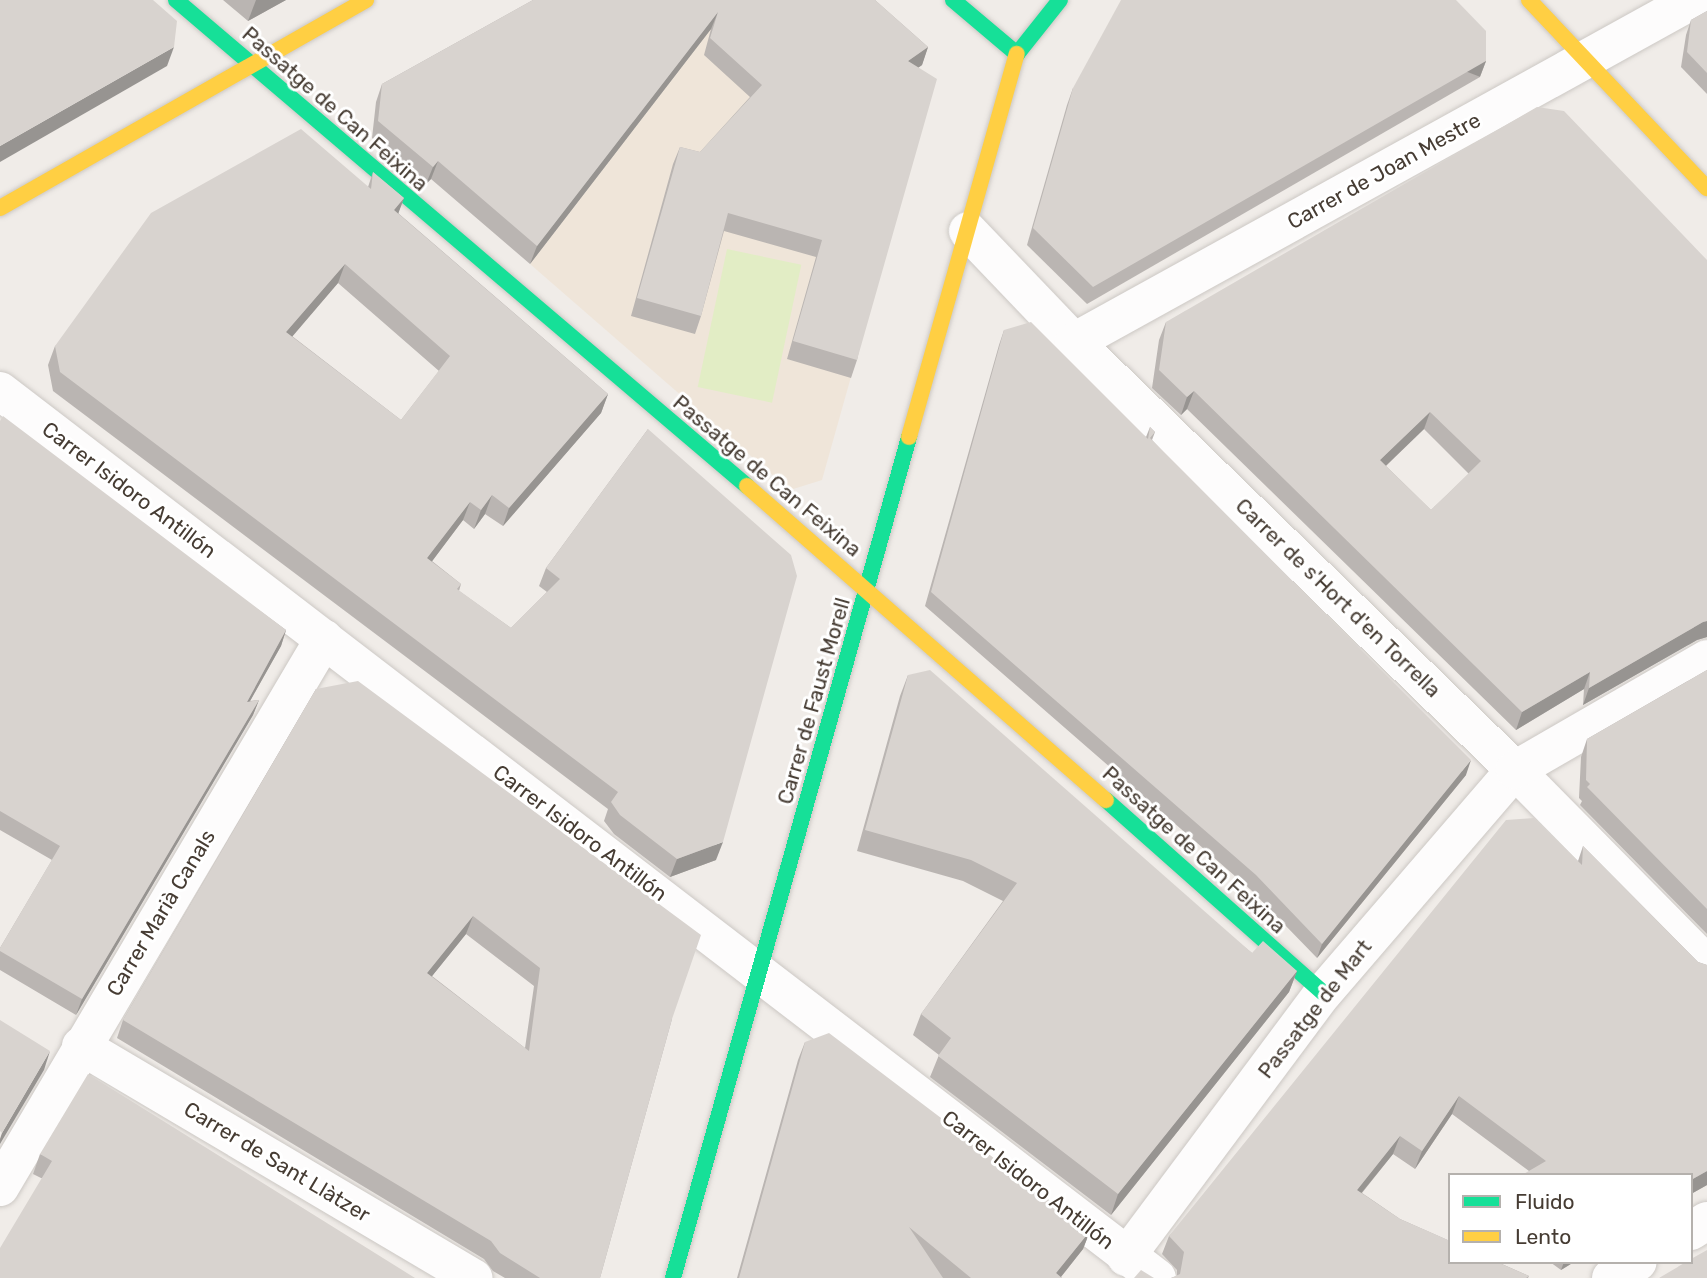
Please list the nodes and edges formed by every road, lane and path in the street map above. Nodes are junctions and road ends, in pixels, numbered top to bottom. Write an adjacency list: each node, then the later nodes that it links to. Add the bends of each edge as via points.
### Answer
1 (176, 0): 9 (street, Passatge de Can Feixina)
2 (366, 0): 9 (street)
3 (953, 0): 7 (street)
4 (1060, 0): 7 (street)
5 (1529, 0): 8 (street)
6 (1693, 0): 8 (street, Carrer de Joan Mestre)
7 (1017, 54): 12 (street, Carrer de Faust Morell)
8 (1586, 60): 10 (street); 13 (street, Carrer de Joan Mestre)
9 (253, 67): 11 (street); 15 (street, Passatge de Can Feixina)
10 (1707, 188)
11 (0, 208)
12 (968, 231): 13 (street, Carrer de s'Hort d'en Torrella); 15 (street, Carrer de Faust Morell)
13 (1074, 342): 18 (street, Carrer de s'Hort d'en Torrella)
14 (0, 391): 16 (street, Carrer Isidoro Antillón)
15 (867, 588): 20 (street, Carrer de Faust Morell); 21 (street, Passatge de Can Feixina)
16 (324, 639): 20 (street, Carrer Isidoro Antillón); 22 (street, Carrer Marià Canals)
17 (1707, 659): 18 (street, Passatge de Mart)
18 (1515, 769): 19 (street, Carrer de s'Hort d'en Torrella); 21 (street, Passatge de Mart)
19 (1707, 965)
20 (760, 969): 24 (street, Carrer Isidoro Antillón); 27 (street, Carrer de Faust Morell)
21 (1323, 993): 24 (street, Passatge de Mart)
22 (81, 1046): 23 (street, Carrer Marià Canals); 26 (street, Carrer de Sant Llàtzer)
23 (0, 1187)
24 (1126, 1257): 28 (street, Carrer Isidoro Antillón)
25 (1635, 1264): 29 (street)
26 (473, 1278)
27 (673, 1278)
28 (1157, 1278)
29 (1611, 1278)

